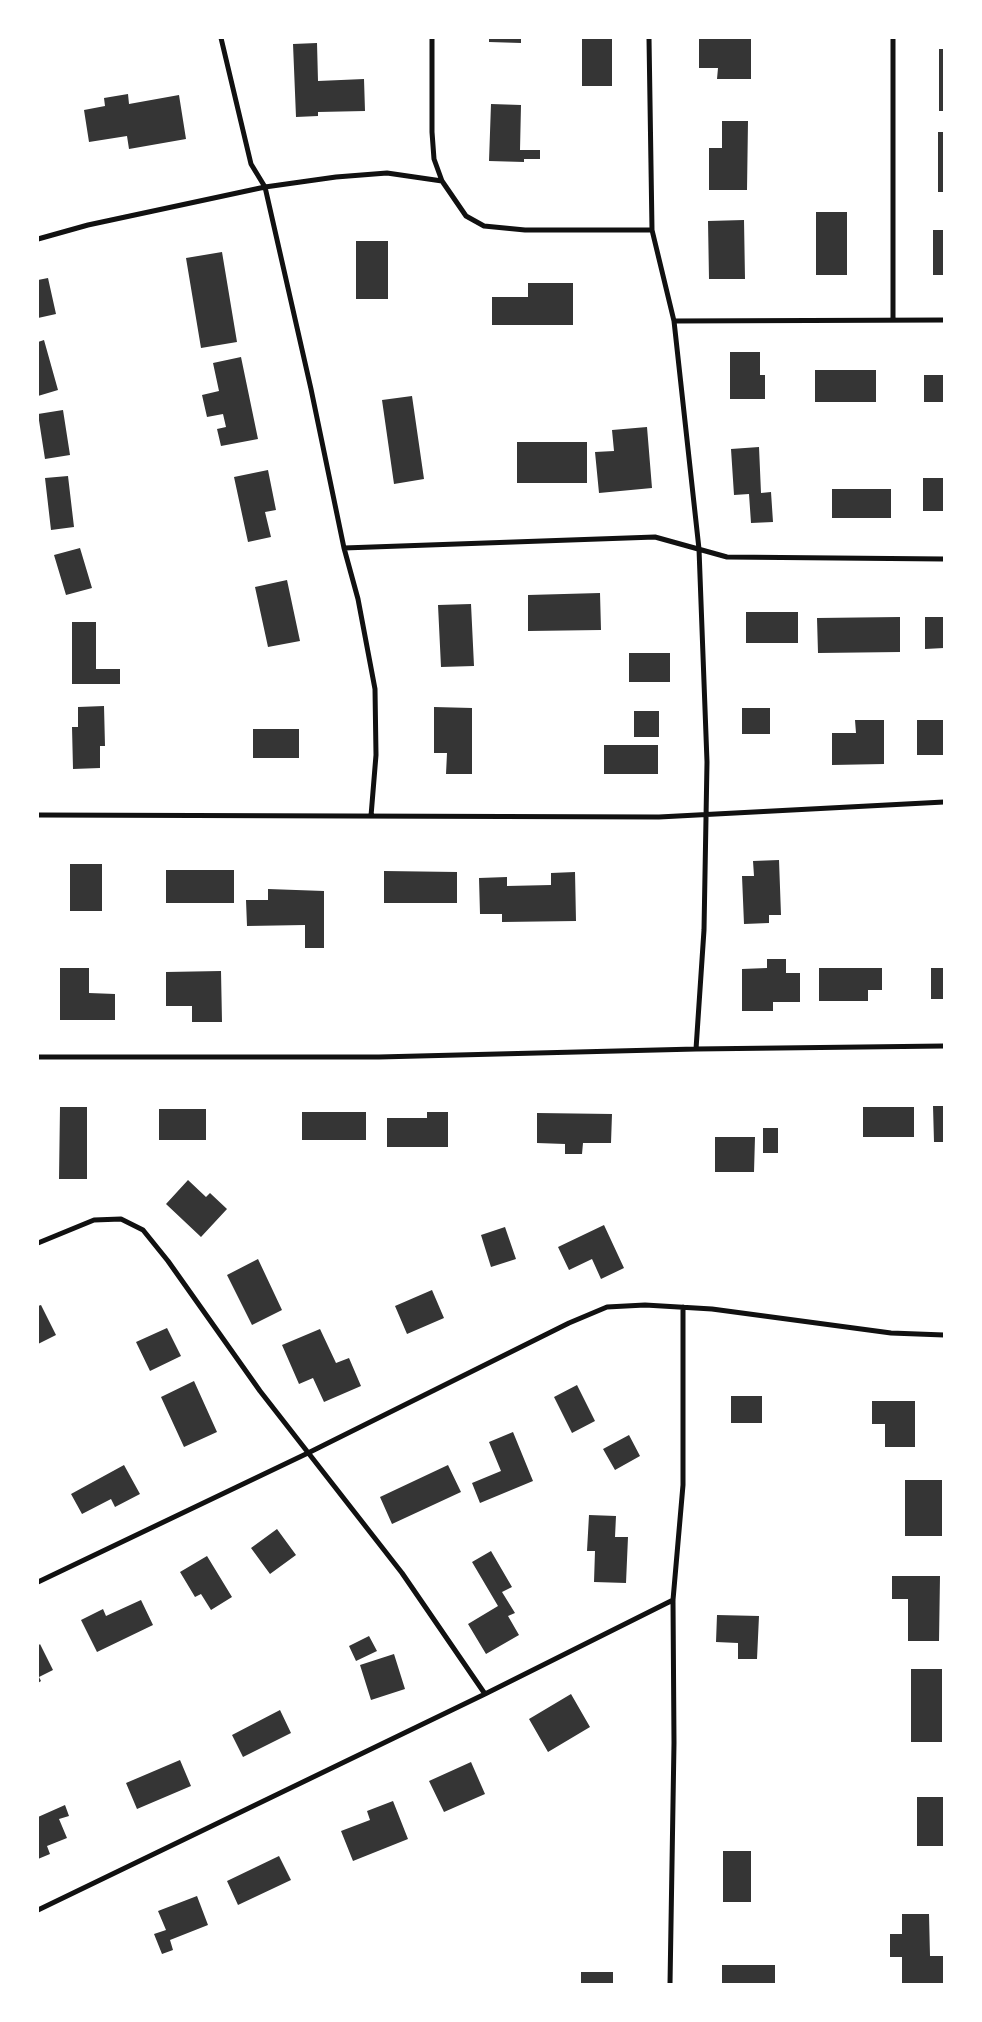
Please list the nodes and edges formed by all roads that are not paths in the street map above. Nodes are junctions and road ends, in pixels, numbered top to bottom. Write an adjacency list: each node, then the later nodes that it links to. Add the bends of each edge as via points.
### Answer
1 (221, 38): 6 (street, via 250,164)
2 (432, 38): 5 (street, via 432,132 434,160)
3 (649, 38): 7 (street)
4 (893, 38): 9 (street)
5 (442, 181): 6 (street, via 387,173); 7 (street, via 466,216 484,226 525,230)
6 (265, 187): 8 (street); 12 (street)
7 (652, 230): 11 (street)
8 (38, 239)
9 (893, 320): 10 (street); 11 (street)
10 (944, 320)
11 (674, 321): 13 (street)
12 (344, 548): 13 (street, via 656,537); 18 (street, via 376,688 376,755)
13 (699, 550): 14 (street, via 727,556); 17 (street)
14 (944, 559)
15 (944, 802): 17 (street)
16 (38, 815): 18 (street)
17 (706, 815): 18 (street); 20 (street, via 704,930)
18 (370, 816)
19 (944, 1046): 20 (street)
20 (696, 1049): 21 (street, via 379,1057)
21 (38, 1057)
22 (38, 1243): 25 (street, via 94,1220 121,1219 143,1230)
23 (683, 1307): 24 (street, via 891,1332); 25 (street, via 607,1308 569,1323); 27 (street, via 683,1485)
24 (944, 1335)
25 (308, 1452): 26 (street); 28 (street, via 402,1573)
26 (38, 1582)
27 (673, 1600): 28 (street); 30 (street)
28 (485, 1694): 29 (street)
29 (38, 1910)
30 (670, 1984)

